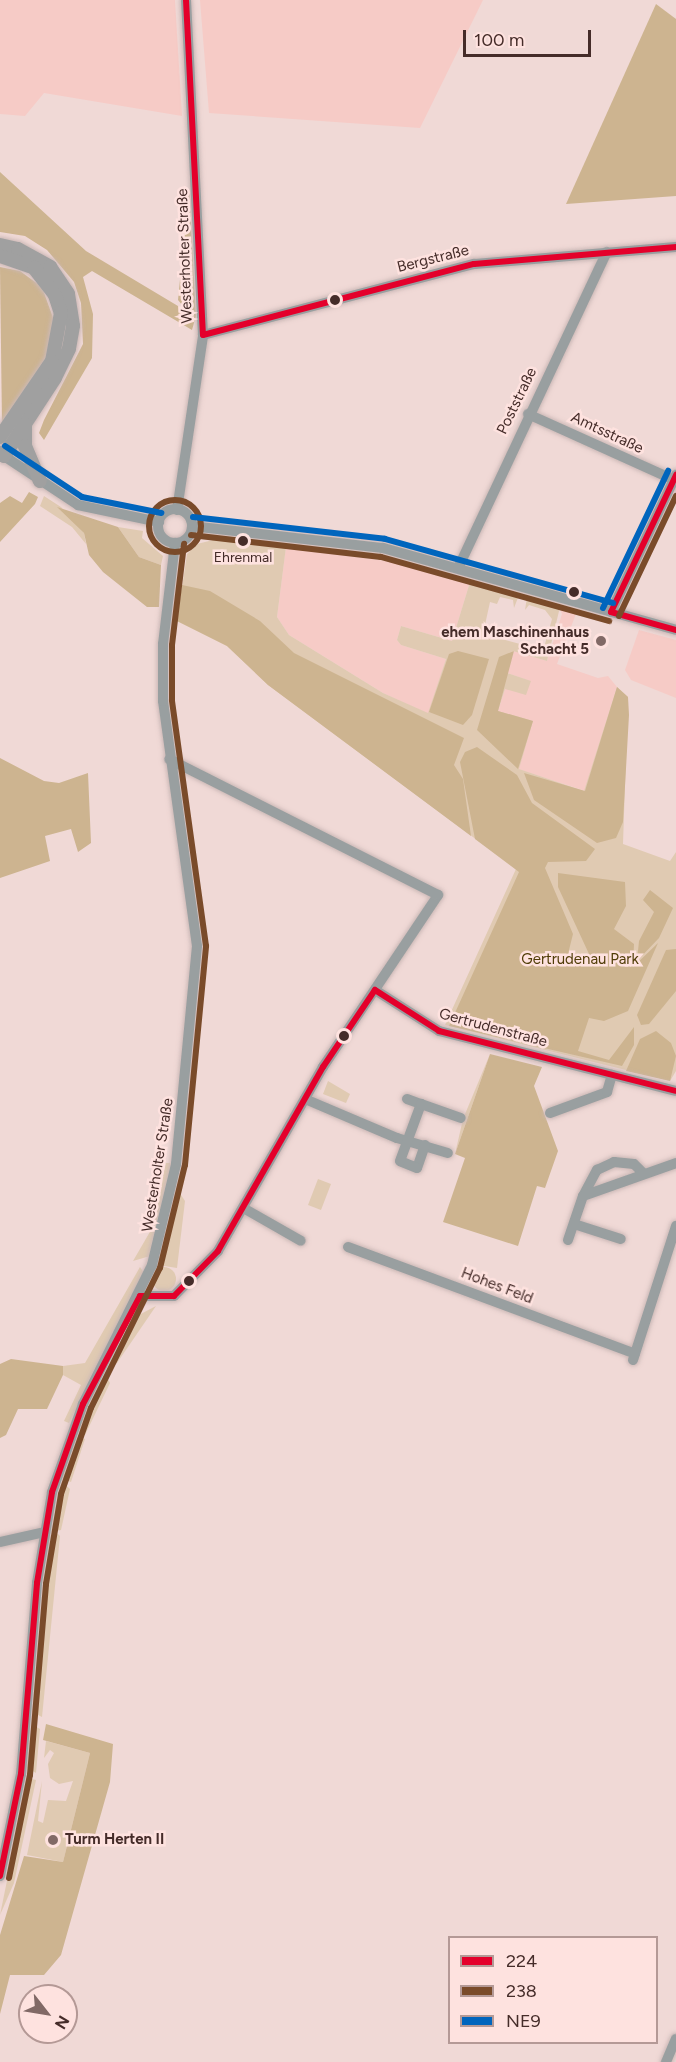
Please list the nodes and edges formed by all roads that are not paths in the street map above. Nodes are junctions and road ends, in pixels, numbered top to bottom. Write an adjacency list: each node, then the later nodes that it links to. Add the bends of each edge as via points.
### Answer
1 (186, 0): 6 (street, Westerholter Straße)
2 (0, 245): 8 (main road, via 18,249 50,267 72,309 69,349)
3 (676, 246): 4 (street, Bergstraße)
4 (607, 252): 6 (street, Bergstraße, via 474,264); 7 (street, Poststraße)
5 (0, 256): 9 (main road, via 34,268 55,295 61,313 52,361)
6 (203, 335): 13 (street, Westerholter Straße)
7 (528, 414): 11 (street, Amtsstraße); 17 (street, Poststraße)
8 (25, 424): 10 (main road); 12 (main road, via 25,446)
9 (0, 437)
10 (2, 454): 12 (street)
11 (675, 477): 18 (street)
12 (40, 481): 14 (street, via 78,505)
13 (177, 510): 14 (street, via 164,514); 15 (street, via 186,513)
14 (159, 522): 16 (street, via 161,534)
15 (192, 526): 16 (street, via 189,536); 17 (street, via 383,548)
16 (175, 543): 20 (street, Westerholter Straße, via 162,671)
17 (459, 566): 18 (street)
18 (611, 612): 19 (street)
19 (676, 630)
20 (169, 759): 21 (street, via 438,895); 42 (street, Westerholter Straße, via 196,925 197,984 168,1215)
21 (375, 990): 22 (street, Gertrudenstraße, via 439,1031); 24 (street)
22 (612, 1075): 23 (street, Gertrudenstraße); 27 (street, via 607,1092)
23 (676, 1091)
24 (305, 1099): 29 (street); 35 (street)
25 (407, 1099): 26 (street)
26 (421, 1104): 28 (street); 29 (street)
27 (550, 1113)
28 (461, 1118)
29 (408, 1139): 30 (street); 30 (street, via 400,1161 417,1168)
30 (425, 1145): 31 (street)
31 (448, 1153)
32 (676, 1163): 33 (street)
33 (644, 1174): 34 (street); 34 (street, via 634,1164 614,1162 597,1170)
34 (583, 1196): 36 (street)
35 (245, 1209): 40 (street); 42 (street, via 218,1251 174,1296)
36 (574, 1224): 38 (street); 39 (street)
37 (676, 1226): 41 (street, Hohes Feld, via 634,1357)
38 (621, 1239)
39 (568, 1240)
40 (301, 1241)
41 (348, 1247)
42 (140, 1296): 43 (street, Westerholter Straße, via 72,1427)
43 (45, 1532): 44 (street); 45 (street, Westerholter Straße, via 21,1774)
44 (0, 1542)
45 (0, 1876)
46 (676, 2039): 47 (street)
47 (666, 2062)

